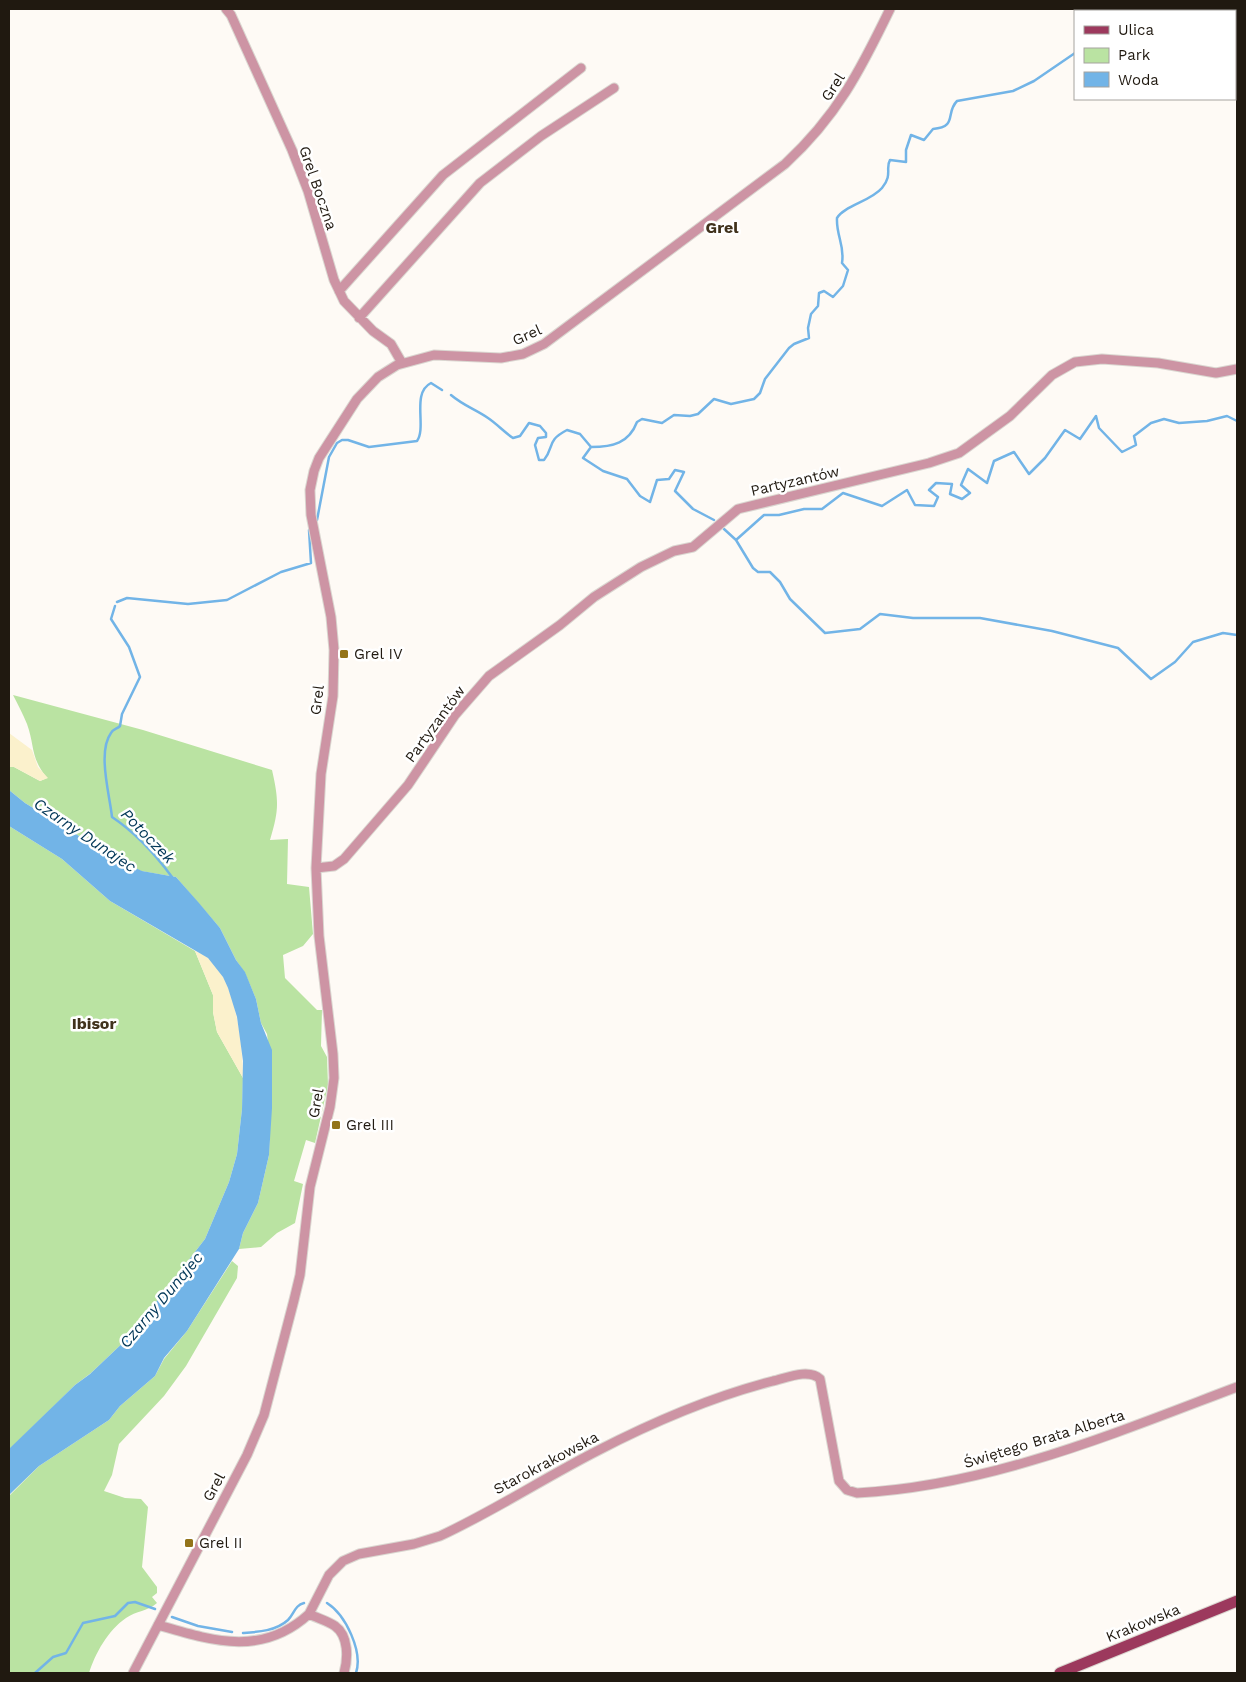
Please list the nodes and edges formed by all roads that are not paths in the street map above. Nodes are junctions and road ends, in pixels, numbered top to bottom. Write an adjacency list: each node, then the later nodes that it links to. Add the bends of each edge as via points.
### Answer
1 (226, 9): 5 (street, Grel Boczna, via 292,150)
2 (890, 9): 7 (street, Grel, via 841,101 801,149 544,344 523,354 501,358 434,355)
3 (581, 68): 5 (street, via 443,175)
4 (614, 88): 6 (street, via 480,183)
5 (340, 292): 6 (street, Grel Boczna)
6 (359, 318): 7 (street, Grel Boczna, via 391,344)
7 (402, 362): 9 (street, Grel, via 378,377 358,399 319,458 312,480 311,515 331,617 334,650 332,696 321,774)
8 (1237, 369): 9 (street, Partyzantów, via 1216,373 1158,363 1102,359 1075,362 1052,375 1010,416 959,453 738,509 693,547 674,551 641,567 594,597 489,676 455,715 408,785 344,859 334,866)
9 (316, 868): 14 (street, Grel, via 318,936 334,1078 330,1108 310,1187 300,1275 257,1433)
10 (822, 1382): 11 (street, Świętego Brata Alberta, via 839,1481 847,1490 858,1493 931,1485 1032,1460); 13 (street, Starokrakowska, via 817,1376 804,1374 709,1400 598,1450 440,1536 351,1557 336,1566 329,1575)
11 (1237, 1386)
12 (1237, 1601): 17 (main road, Krakowska)
13 (309, 1614): 14 (street, Starokrakowska, via 286,1632 254,1642 233,1642); 16 (street, via 336,1627 346,1645 348,1661)
14 (158, 1625): 15 (street, Grel)
15 (133, 1673)
16 (344, 1673)
17 (1060, 1673)

